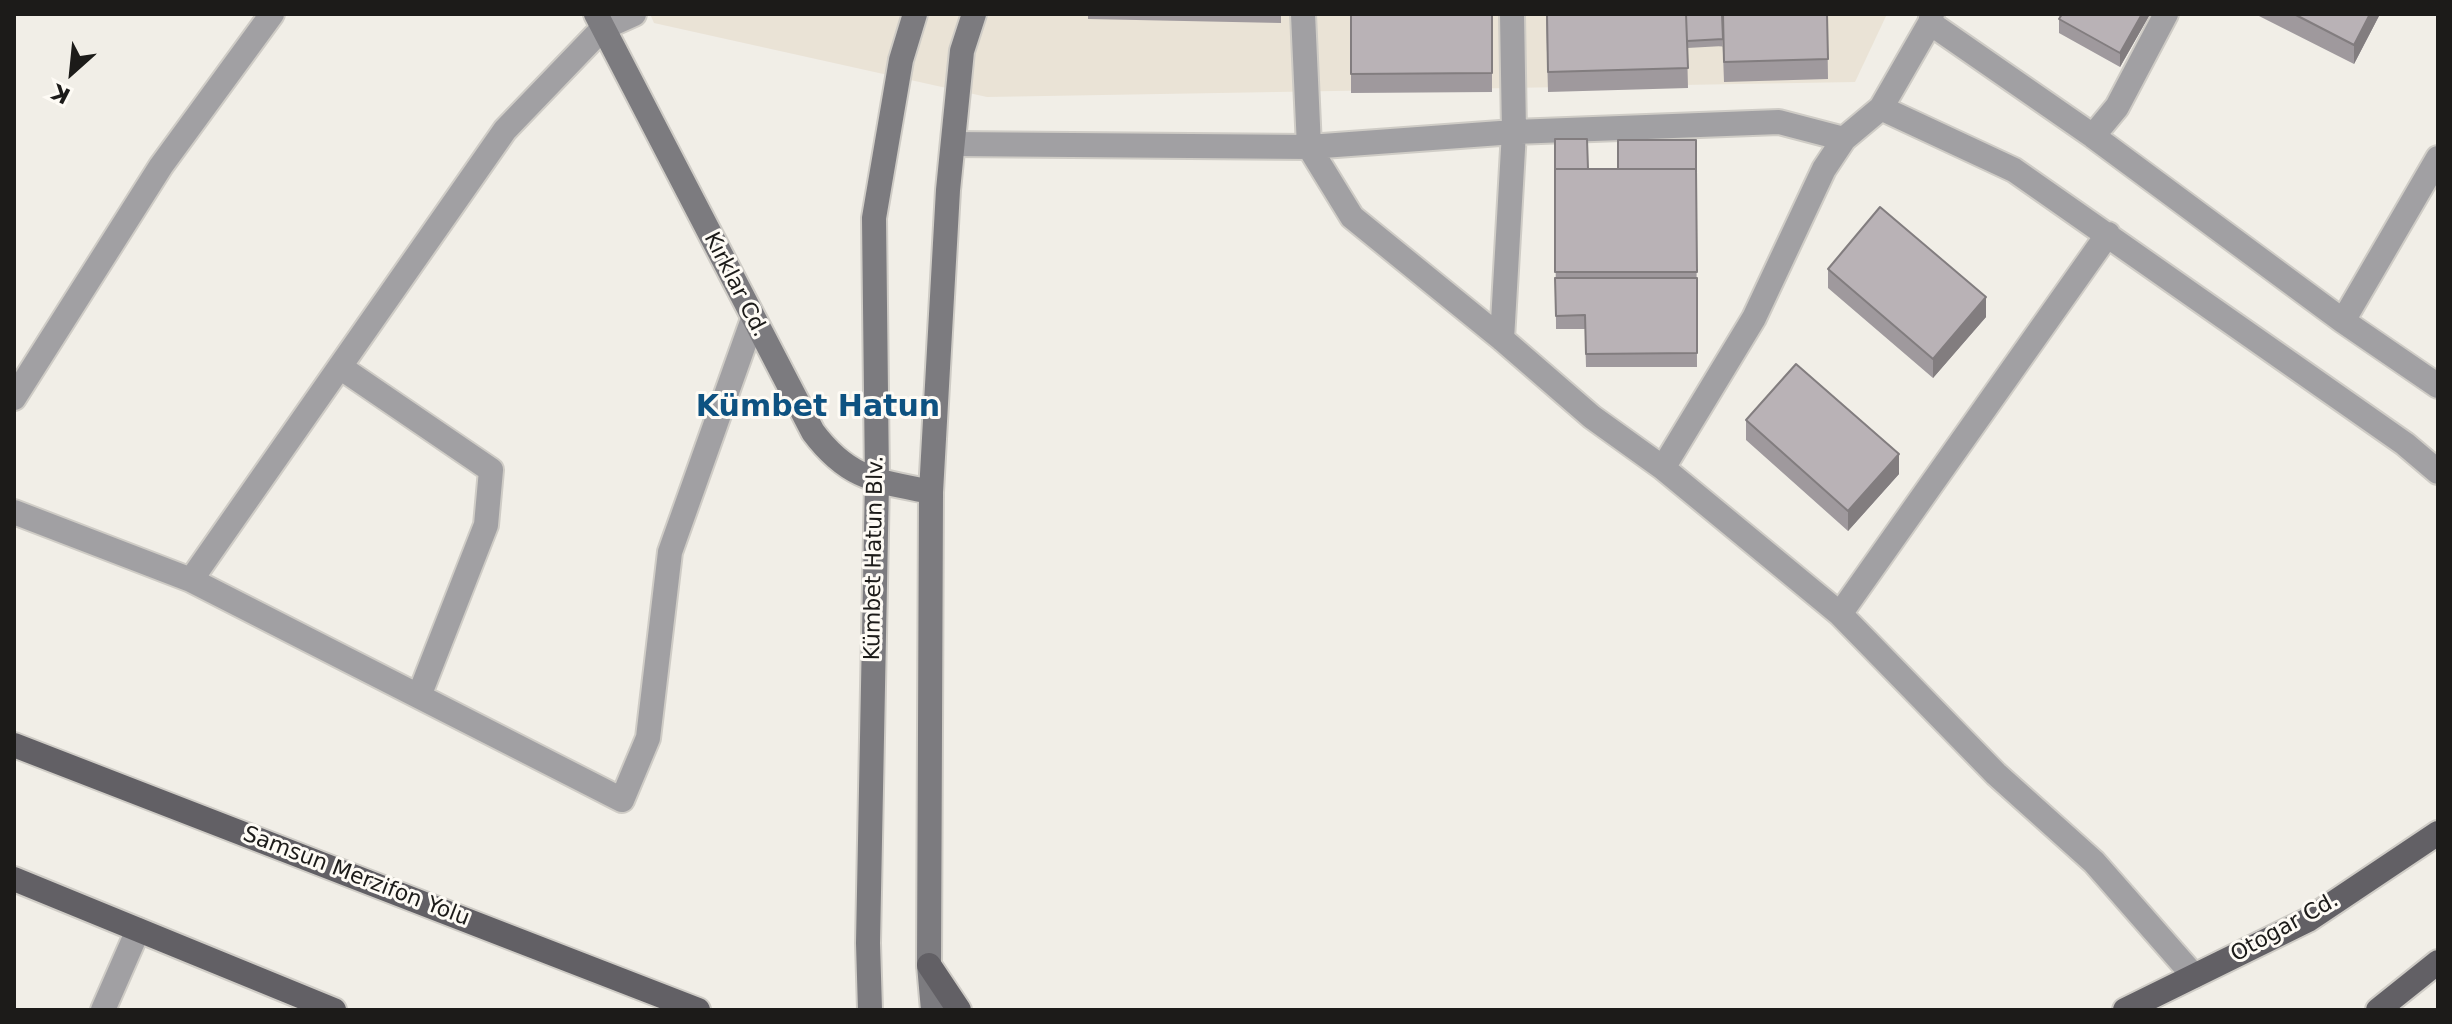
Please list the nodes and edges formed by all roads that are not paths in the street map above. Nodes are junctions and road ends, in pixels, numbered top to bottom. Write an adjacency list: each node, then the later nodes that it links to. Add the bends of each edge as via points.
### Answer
1 (272, 14): 23 (street, via 161,166)
2 (634, 14): 9 (street)
3 (915, 14): 26 (main road, Kümbet Hatun Blv., via 901,60 874,218)
4 (974, 14): 14 (main road, via 962,51)
5 (1303, 14): 15 (street)
6 (1512, 14): 11 (street)
7 (2166, 14): 12 (street, via 2117,107)
8 (1931, 18): 10 (street); 12 (street)
9 (599, 21): 18 (main road, Kırklar Cd.); 21 (street, via 505,130)
10 (1881, 108): 13 (street); 17 (street, via 2014,170)
11 (1514, 132): 13 (street, via 1779,122); 15 (street); 20 (street)
12 (2093, 136): 19 (street)
13 (1844, 139): 24 (street, via 1824,169 1754,318)
14 (953, 144): 15 (street); 27 (main road)
15 (1309, 147): 20 (street, via 1352,217)
16 (2438, 158): 19 (street)
17 (2108, 234): 25 (street); 30 (street)
18 (753, 319): 26 (main road, Kırklar Cd., via 828,453 851,471); 31 (street, via 670,552 648,738 622,800)
19 (2343, 321): 22 (street)
20 (1502, 339): 24 (street, via 1592,417)
21 (340, 367): 29 (street); 31 (street, via 491,470 486,525)
22 (2438, 386)
23 (14, 398)
24 (1663, 468): 30 (street)
25 (2438, 472)
26 (877, 481): 27 (main road, Kırklar Cd.); 42 (main road, Kümbet Hatun Blv.)
27 (931, 492): 37 (main road)
28 (14, 512): 29 (street)
29 (191, 580): 31 (street)
30 (1840, 614): 38 (street, via 1996,774 2094,862)
31 (419, 696)
32 (14, 745): 41 (main road, Samsun Merzifon Yolu)
33 (2438, 833): 38 (main road, Otogar Cd., via 2308,920)
34 (14, 879): 35 (main road)
35 (138, 930): 39 (street); 40 (main road)
36 (2438, 962): 46 (main road)
37 (929, 965): 43 (main road); 44 (main road)
38 (2194, 976): 45 (main road, Otogar Cd.)
39 (103, 1010)
40 (334, 1010)
41 (698, 1010)
42 (870, 1010)
43 (933, 1010)
44 (959, 1010)
45 (2125, 1010)
46 (2378, 1010)

